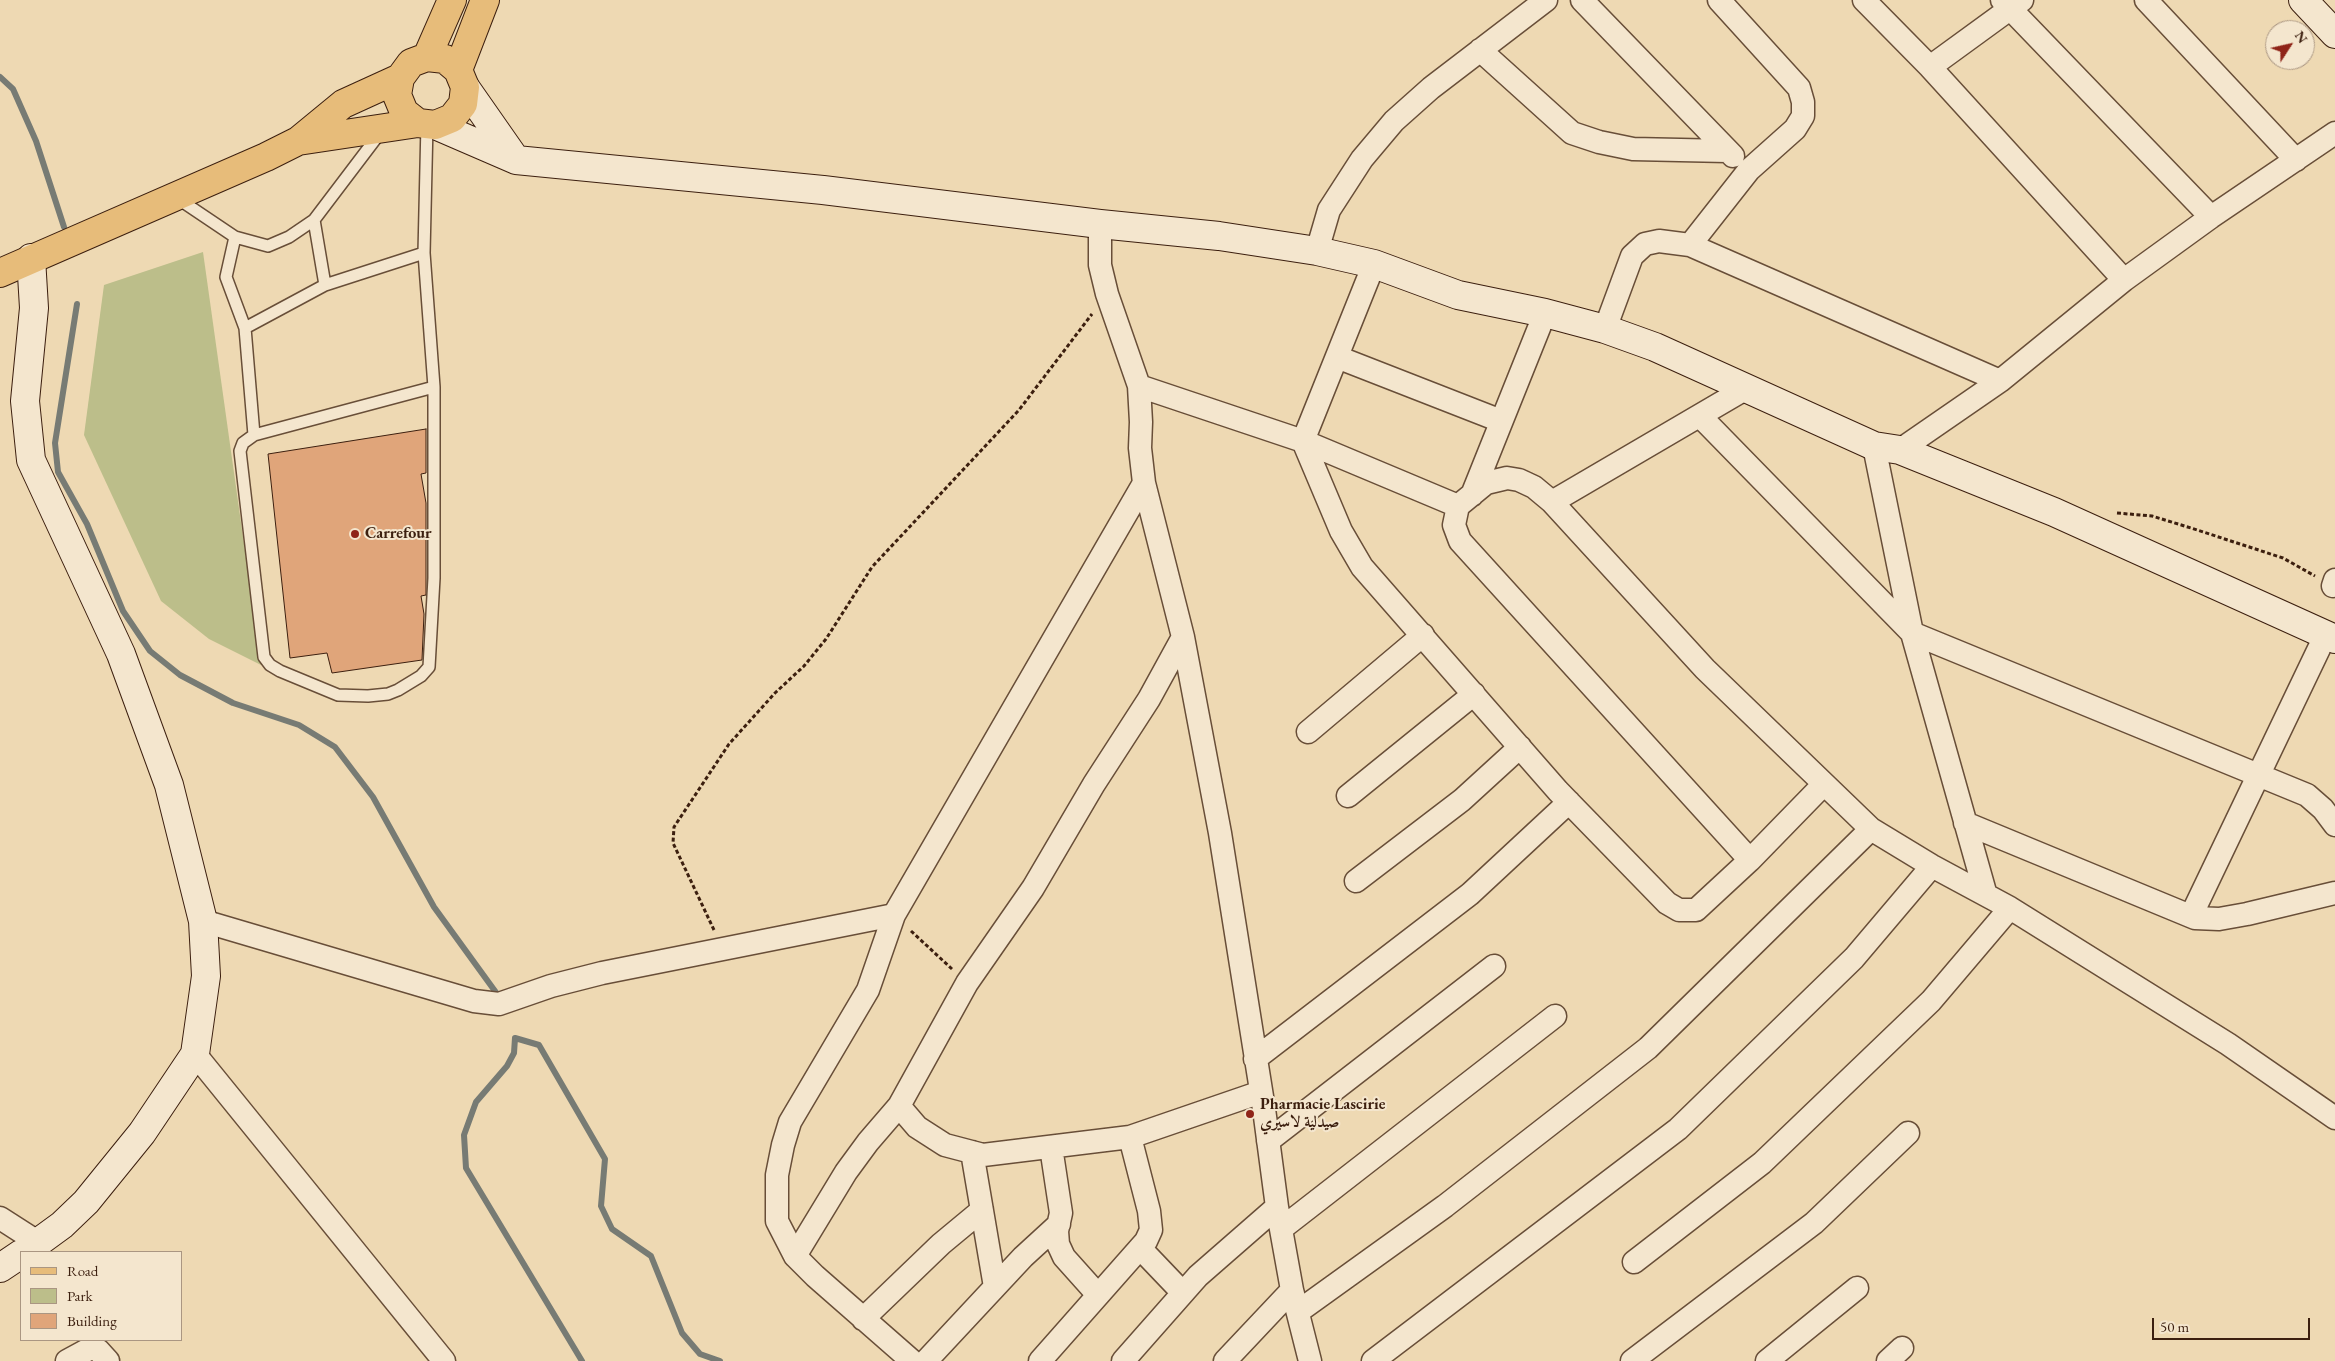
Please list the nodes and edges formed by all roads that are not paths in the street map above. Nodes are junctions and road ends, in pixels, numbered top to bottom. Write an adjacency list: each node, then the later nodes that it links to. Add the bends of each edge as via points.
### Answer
1 (452, 0): 12 (main road)
2 (485, 0): 15 (main road)
3 (1546, 0): 11 (street)
4 (1582, 0): 20 (street)
5 (1719, 0): 23 (street, via 1799,88 1803,102 1803,116 1795,129)
6 (1864, 0): 13 (street)
7 (2146, 0): 22 (street)
8 (2303, 0): 10 (street)
9 (2011, 3): 13 (street); 25 (street)
10 (2335, 34)
11 (1480, 50): 20 (street, via 1572,133 1634,149); 30 (street, via 1430,88 1394,121 1362,159 1329,210)
12 (427, 57): 14 (main road, via 410,64); 15 (main road, via 445,59)
13 (1930, 67): 35 (street)
14 (400, 78): 16 (main road, via 397,95 404,112); 19 (main road, via 342,104)
15 (462, 79): 16 (main road, via 463,104 452,118); 21 (street)
16 (427, 124): 17 (main road); 21 (street); 31 (lane)
17 (384, 128): 19 (main road); 26 (lane)
18 (2335, 133): 22 (street)
19 (298, 141): 24 (main road)
20 (1727, 151): 23 (street)
21 (516, 160): 27 (street, via 823,190)
22 (2296, 160): 25 (street)
23 (1749, 170): 29 (street)
24 (175, 197): 28 (lane); 32 (main road)
25 (2211, 217): 35 (street)
26 (314, 220): 28 (lane, via 268,246); 36 (lane)
27 (1100, 224): 30 (street, via 1219,236); 42 (street, via 1100,264 1107,294)
28 (234, 236): 38 (lane, via 226,277)
29 (1690, 245): 39 (street, via 1659,241 1645,244 1632,256); 41 (street)
30 (1317, 251): 33 (street)
31 (424, 253): 36 (lane); 43 (lane)
32 (31, 258): 34 (main road); 75 (street, via 34,308 25,401 31,460 124,664 169,785)
33 (1374, 264): 37 (street, via 1458,295); 40 (street)
34 (0, 273)
35 (2124, 280): 41 (street)
36 (325, 285): 38 (lane)
37 (1545, 313): 39 (street); 46 (street)
38 (245, 328): 47 (lane)
39 (1605, 329): 44 (street, via 1655,347)
40 (1337, 357): 46 (street); 48 (street)
41 (2000, 381): 49 (street)
42 (1139, 386): 48 (street); 50 (street)
43 (434, 387): 47 (lane); 47 (lane, via 434,578 430,667 388,694 338,695 280,671 264,657 240,461 243,443)
44 (1745, 389): 45 (street); 49 (street)
45 (1700, 416): 52 (street); 53 (street)
46 (1501, 421): 51 (street)
47 (254, 435)
48 (1303, 441): 51 (street); 54 (street, via 1342,531 1362,567)
49 (1887, 448): 53 (street); 55 (street, via 2054,512)
50 (1144, 483): 56 (street); 73 (street)
51 (1465, 501): 52 (street, via 1486,483 1506,478 1534,487); 67 (street, via 1454,525 1460,540)
52 (1552, 502): 61 (street, via 1705,669)
53 (1912, 634): 60 (street); 64 (street)
54 (1423, 635): 57 (street); 58 (street)
55 (2330, 636): 60 (street)
56 (1183, 637): 79 (street, via 1220,833); 81 (street, via 1150,699 1094,784 1033,888 968,983)
57 (1474, 694): 59 (street); 62 (street)
58 (1308, 732)
59 (1520, 747): 63 (street); 69 (street, via 1462,800)
60 (2258, 773): 65 (street, via 2307,795); 74 (street)
61 (1824, 784): 66 (street); 67 (street)
62 (1348, 796)
63 (1570, 802): 67 (street, via 1667,903 1679,910 1696,910); 79 (street, via 1470,894)
64 (1965, 823): 70 (street); 74 (street)
65 (2335, 825)
66 (1871, 829): 68 (street); 104 (street, via 1648,1048 1445,1206)
67 (1750, 860)
68 (1932, 866): 70 (street); 115 (street, via 1854,958 1678,1129)
69 (1356, 880)
70 (1985, 892): 72 (street)
71 (2335, 893): 74 (street, via 2228,918)
72 (2010, 908): 82 (street, via 2228,1044); 97 (street, via 1931,1001 1762,1162)
73 (894, 914): 75 (street, via 602,974 499,1004 474,1001); 96 (street, via 868,990 790,1122 783,1145 777,1175 777,1221)
74 (2191, 916)
75 (203, 921): 78 (street, via 206,976)
76 (1494, 966): 85 (street)
77 (1555, 1016): 92 (street)
78 (195, 1054): 94 (street, via 142,1132 86,1202); 108 (street)
79 (1254, 1059): 80 (street)
80 (1261, 1092): 84 (street); 85 (street)
81 (899, 1106): 87 (street, via 917,1127 945,1145); 96 (street, via 846,1172)
82 (2335, 1118)
83 (1908, 1133): 116 (street, via 1814,1223)
84 (1130, 1137): 86 (street); 93 (street, via 1151,1230)
85 (1268, 1141): 88 (street)
86 (1051, 1147): 87 (street, via 983,1155); 91 (street, via 1062,1213)
87 (972, 1152): 89 (street)
88 (1277, 1208): 92 (street); 102 (street, via 1219,1257)
89 (982, 1210): 99 (street); 105 (street, via 941,1244)
90 (0, 1218): 94 (street)
91 (1059, 1224): 99 (street); 103 (street, via 1058,1244 1064,1257)
92 (1281, 1229): 101 (street)
93 (1140, 1248): 102 (street); 103 (street)
94 (28, 1250)
95 (20, 1255): 98 (street)
96 (795, 1256): 105 (street)
97 (1634, 1262)
98 (0, 1268)
99 (995, 1287): 110 (street)
100 (1857, 1288): 117 (street)
101 (1292, 1290): 104 (street); 113 (street)
102 (1183, 1293): 112 (street)
103 (1098, 1295): 111 (street)
104 (1298, 1311): 114 (street)
105 (863, 1319): 109 (street)
106 (68, 1361): 107 (street, via 91,1348 98,1350)
107 (108, 1361)
108 (444, 1361)
109 (912, 1361)
110 (926, 1361)
111 (1040, 1361)
112 (1123, 1361)
113 (1226, 1361)
114 (1310, 1361)
115 (1373, 1361)
116 (1632, 1361)
117 (1767, 1361)

